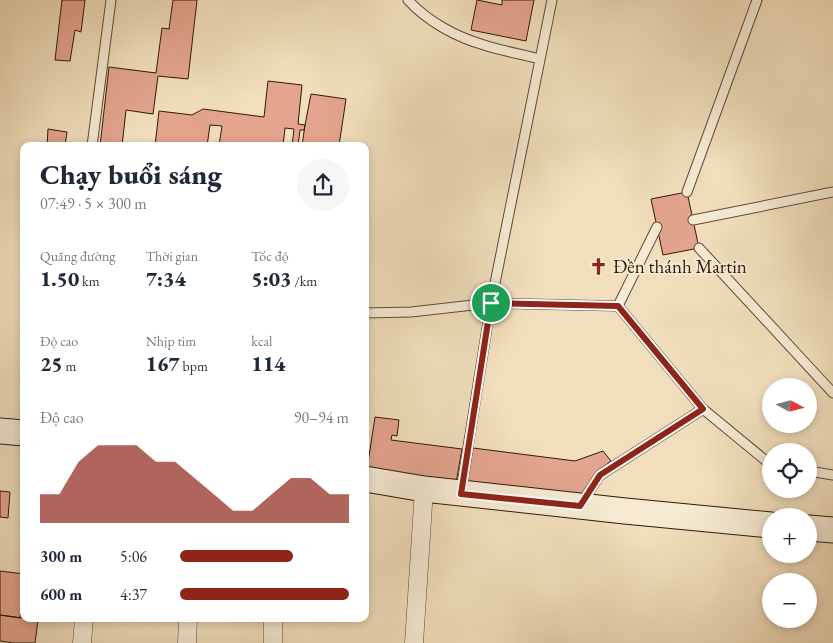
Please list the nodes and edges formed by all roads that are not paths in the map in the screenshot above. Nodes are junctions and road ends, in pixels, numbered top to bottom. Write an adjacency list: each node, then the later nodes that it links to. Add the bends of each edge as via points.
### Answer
1 (111, 0): 6 (lane)
2 (408, 0): 5 (lane, via 435,22 458,35 483,45)
3 (552, 0): 5 (lane)
4 (757, 0): 7 (lane)
5 (540, 59): 12 (lane)
6 (93, 142)
7 (687, 192)
8 (833, 192): 9 (lane)
9 (693, 220)
10 (657, 227): 13 (lane)
11 (699, 248): 15 (lane)
12 (491, 303): 13 (lane); 14 (lane); 24 (lane)
13 (618, 306): 16 (lane)
14 (369, 313)
15 (833, 393)
16 (703, 409): 19 (lane); 25 (lane, via 600,475)
17 (0, 431): 18 (main road)
18 (20, 433)
19 (762, 458)
20 (817, 472): 21 (lane)
21 (833, 475)
22 (369, 480): 23 (main road)
23 (424, 490): 24 (main road); 35 (street)
24 (461, 494): 25 (main road)
25 (580, 506): 26 (main road)
26 (762, 524)
27 (817, 529): 28 (main road)
28 (833, 530)
29 (84, 622): 32 (street)
30 (188, 622): 33 (street)
31 (273, 622): 34 (street)
32 (82, 643)
33 (187, 643)
34 (273, 643)
35 (414, 643)

